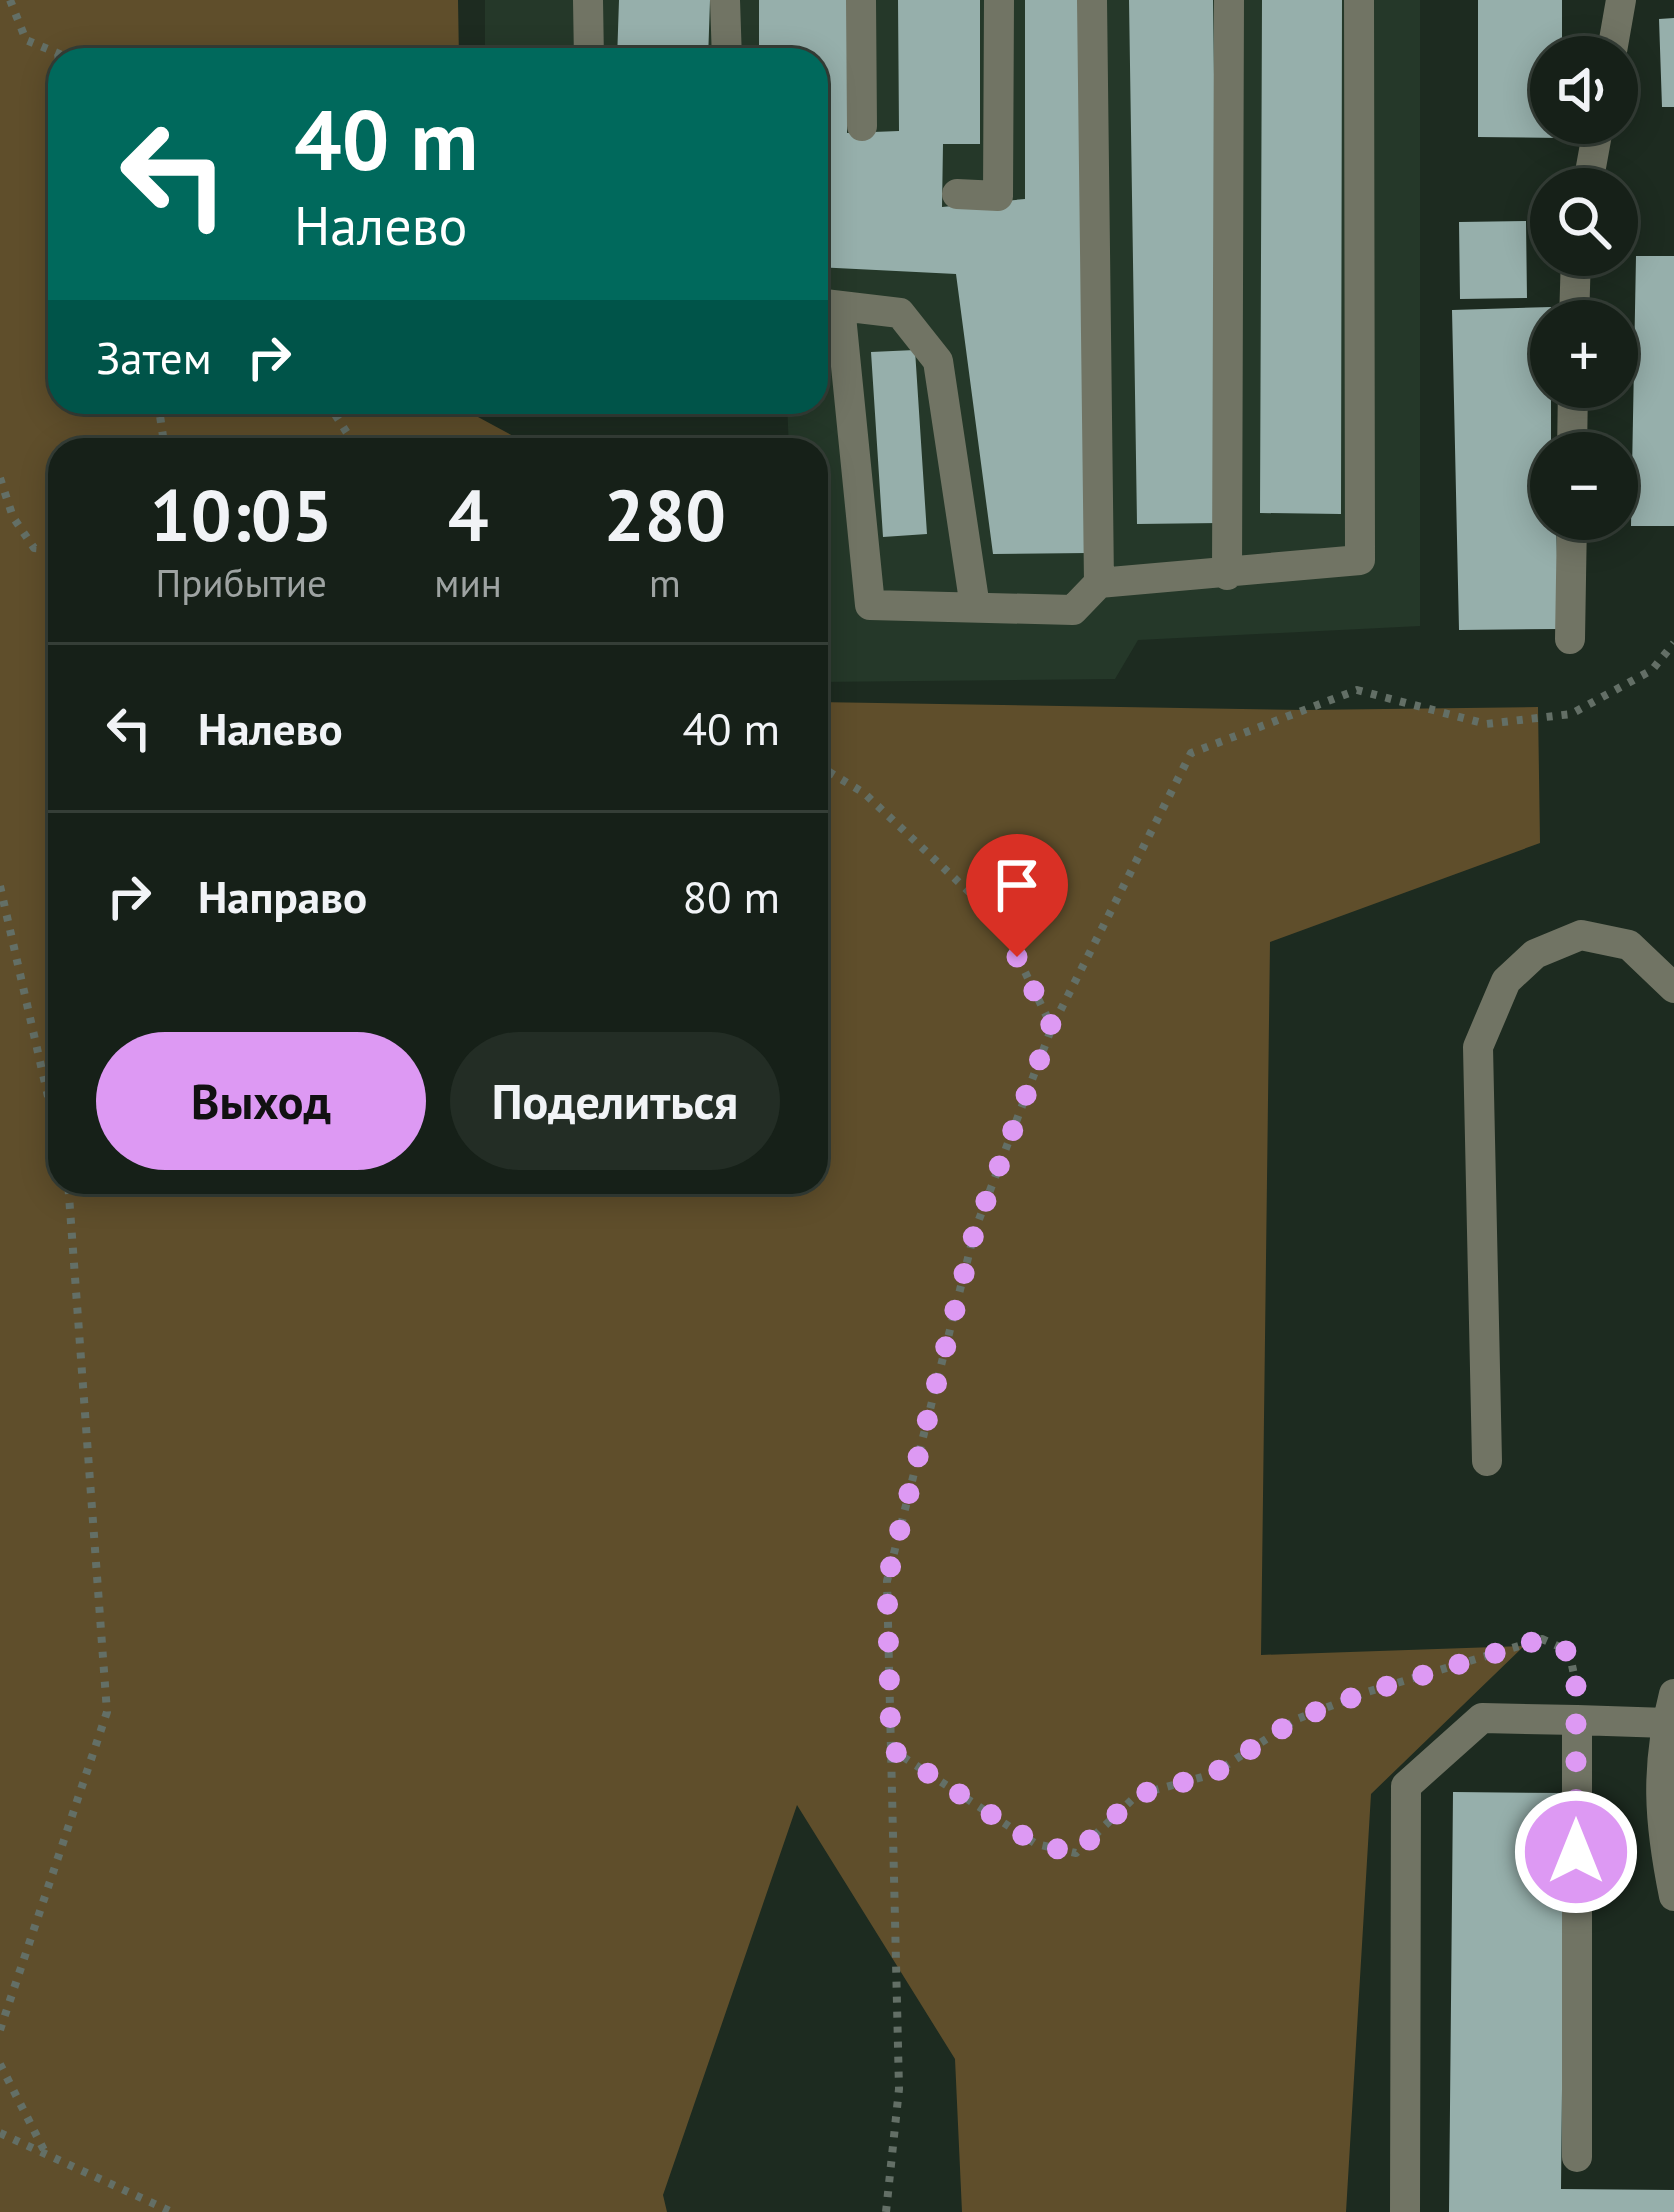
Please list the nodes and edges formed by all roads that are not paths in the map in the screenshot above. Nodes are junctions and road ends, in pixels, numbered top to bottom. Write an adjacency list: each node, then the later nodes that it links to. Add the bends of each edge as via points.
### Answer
1 (588, 0): 10 (street)
2 (725, 0): 11 (street)
3 (861, 0): 12 (street)
4 (999, 0): 13 (street, via 998,196)
5 (1092, 0): 17 (street)
6 (1229, 0): 16 (street)
7 (1359, 0): 16 (street, via 1360,560)
8 (1621, 0): 9 (street)
9 (1615, 36)
10 (589, 48)
11 (727, 48)
12 (862, 125)
13 (957, 194)
14 (828, 304): 18 (street, via 901,313 938,361); 18 (street, via 871,605)
15 (1571, 540): 19 (street)
16 (1227, 575): 17 (street)
17 (1099, 584): 18 (street, via 1073,610)
18 (975, 607)
19 (1570, 639)
20 (1674, 988): 21 (street, via 1629,945 1581,934 1535,954 1506,981 1478,1047)
21 (1487, 1462)
22 (1670, 1708): 23 (street); 24 (street, via 1658,1761)
23 (1577, 1720): 25 (street); 26 (street, via 1482,1718 1406,1786)
24 (1674, 1896)
25 (1576, 2157)
26 (1405, 2212)

